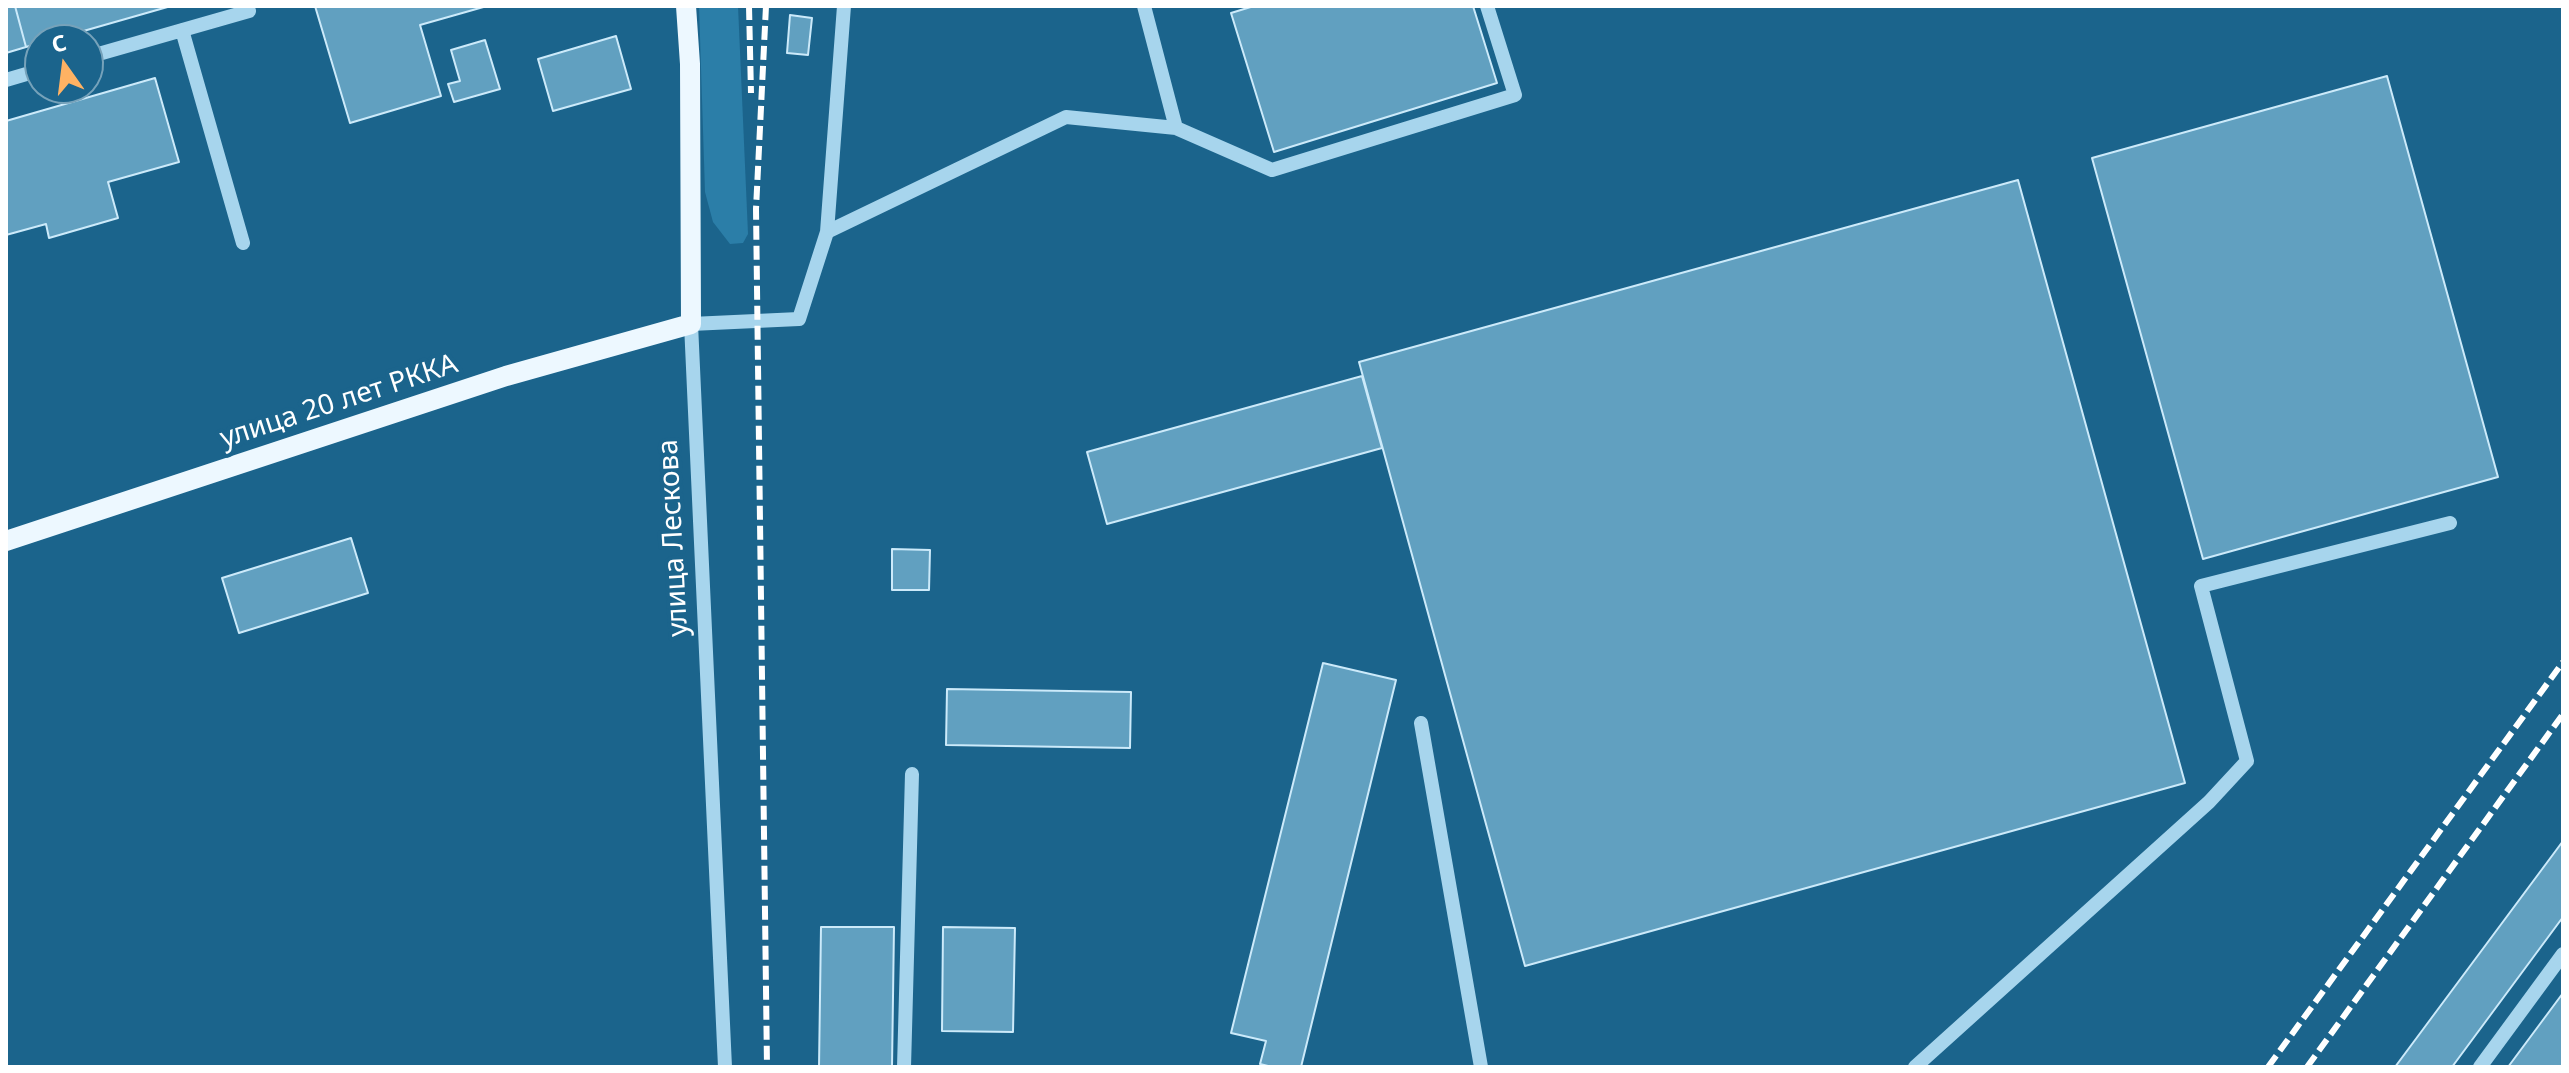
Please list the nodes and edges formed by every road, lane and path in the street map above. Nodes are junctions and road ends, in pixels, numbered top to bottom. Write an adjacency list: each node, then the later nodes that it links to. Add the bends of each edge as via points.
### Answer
1 (247, 6): 6 (street, via 249,11)
2 (686, 6): 11 (main road, улица Лескова)
3 (844, 6): 9 (street)
4 (1144, 6): 8 (street)
5 (1487, 6): 8 (street, via 1515,95 1272,170)
6 (182, 30): 7 (street); 10 (street)
7 (104, 52)
8 (1176, 128): 9 (street, via 1066,117)
9 (827, 232): 11 (street, via 799,319)
10 (243, 243)
11 (691, 324): 13 (main road, улица 20 лет РККА, via 506,376); 17 (street, улица Лескова)
12 (2450, 523): 20 (street, via 2201,586 2247,761 2209,802)
13 (6, 541)
14 (1421, 723): 19 (street)
15 (912, 774): 18 (street)
16 (2563, 954): 21 (street)
17 (725, 1067)
18 (904, 1067)
19 (1481, 1067)
20 (1915, 1067)
21 (2480, 1067)

